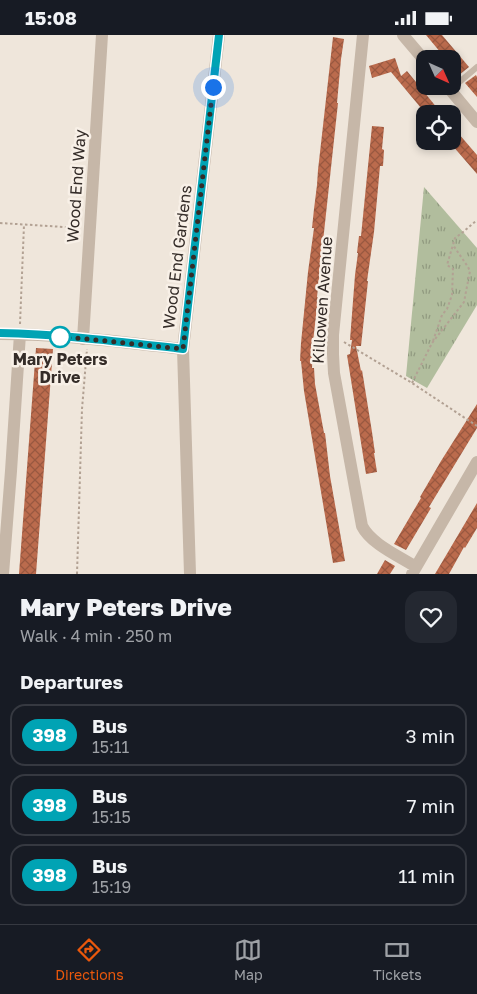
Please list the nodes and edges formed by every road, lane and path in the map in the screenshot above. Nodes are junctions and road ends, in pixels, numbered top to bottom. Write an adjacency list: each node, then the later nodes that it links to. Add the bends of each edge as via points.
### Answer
1 (102, 35): 13 (street, Wood End Way)
2 (219, 35): 20 (street, Wood End Gardens)
3 (363, 35): 17 (street, Killowen Avenue)
4 (403, 35): 5 (street)
5 (416, 50)
6 (477, 67): 7 (lane)
7 (461, 79)
8 (454, 95): 9 (street)
9 (477, 122)
10 (477, 220): 14 (path, via 455,238)
11 (0, 223): 12 (path)
12 (24, 225): 13 (path); 16 (path)
13 (90, 228): 18 (street, Wood End Way)
14 (452, 245): 19 (path, via 447,265 453,269 452,295); 19 (path, via 470,271 464,302)
15 (0, 333): 16 (street)
16 (20, 334): 18 (street); 24 (street)
17 (333, 335): 21 (path); 26 (street, Killowen Avenue, via 334,373 362,526 380,545)
18 (85, 339): 20 (street); 28 (path)
19 (432, 343): 21 (path)
20 (183, 349): 29 (street, Wood End Gardens)
21 (412, 383): 22 (path)
22 (477, 426)
23 (477, 462): 26 (street)
24 (6, 471): 25 (street)
25 (3, 539): 27 (street)
26 (414, 570)
27 (3, 574)
28 (77, 574)
29 (190, 574)

